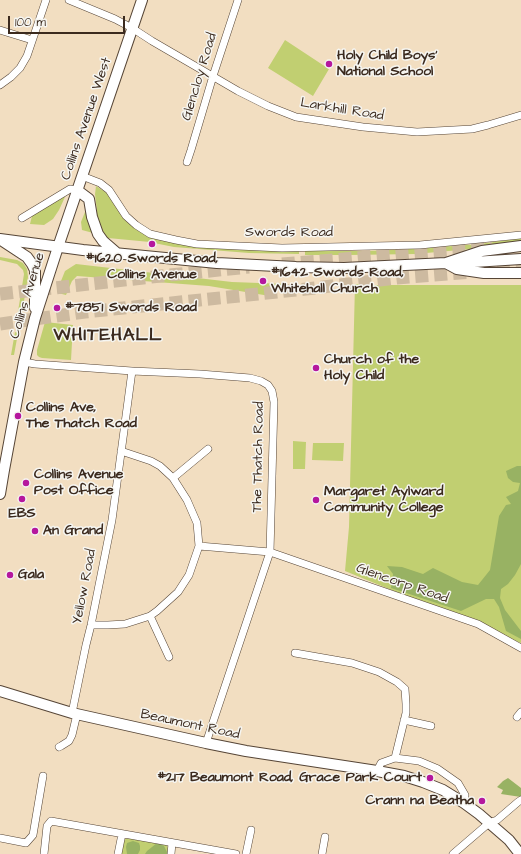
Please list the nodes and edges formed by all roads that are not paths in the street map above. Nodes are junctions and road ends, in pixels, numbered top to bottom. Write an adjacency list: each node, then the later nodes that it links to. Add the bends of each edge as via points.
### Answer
1 (46, 0): 7 (street)
2 (69, 0): 5 (street, Larkhill Road)
3 (142, 0): 5 (main road, Collins Avenue West)
4 (238, 0): 8 (street, Glencloy Road)
5 (132, 28): 8 (street, Larkhill Road); 12 (main road, Collins Avenue West)
6 (0, 30): 7 (street)
7 (32, 40): 9 (street, via 20,68)
8 (213, 76): 10 (street, Larkhill Road, via 268,106 296,117 363,128 417,132 472,129); 11 (street, Glencloy Road)
9 (0, 85)
10 (521, 115)
11 (187, 162)
12 (82, 176): 13 (main road, Collins Avenue West); 15 (street, Swords Road, via 100,183 109,190 126,216 150,234 197,244 282,248 420,245)
13 (77, 190): 14 (street, via 70,189); 18 (main road, Collins Avenue West); 19 (main road, via 89,200 98,234)
14 (22, 218)
15 (521, 235)
16 (0, 239): 18 (main road); 23 (main road, via 27,257 32,264 35,279)
17 (521, 246): 21 (main road, via 482,251)
18 (58, 247): 19 (main road); 23 (main road, Collins Avenue)
19 (118, 254): 21 (main road, via 217,264 296,267 344,268)
20 (521, 259): 21 (main road)
21 (446, 263): 22 (main road, via 484,273)
22 (521, 273)
23 (35, 318): 24 (main road, Collins Avenue)
24 (24, 362): 25 (street, The Thatch Road); 29 (main road, Collins Avenue)
25 (132, 371): 27 (street, Yellow Road); 31 (street, The Thatch Road, via 250,378 268,385 274,402)
26 (208, 450): 28 (street)
27 (121, 451): 28 (street, via 151,461); 33 (street, Yellow Road, via 112,520)
28 (173, 478): 30 (street, via 197,523)
29 (0, 494)
30 (199, 546): 31 (street, Glencorp Road); 32 (street, via 189,575 178,592)
31 (270, 552): 34 (street, Glencorp Road, via 478,624); 41 (street, The Thatch Road)
32 (150, 616): 33 (street, via 125,624); 36 (street)
33 (91, 625): 38 (street, Yellow Road)
34 (521, 648)
35 (295, 654): 39 (street, via 352,663 379,672 397,682 405,690)
36 (169, 657)
37 (0, 691): 38 (main road, Beaumont Road)
38 (74, 714): 41 (main road, Beaumont Road); 42 (street, Yellow Road, via 72,735 69,741)
39 (404, 720): 40 (street); 43 (street)
40 (431, 726)
41 (206, 743): 44 (main road, Beaumont Road)
42 (59, 747)
43 (395, 758): 44 (street, via 381,763); 47 (street, via 419,761 438,769 458,783 465,795)
44 (377, 771): 47 (main road, Beaumont Road, via 423,782)
45 (43, 776): 52 (street, via 33,835 26,843)
46 (521, 800): 48 (street, via 497,820)
47 (464, 803): 48 (main road, Beaumont Road)
48 (489, 823): 60 (street); 61 (main road, Beaumont Road, via 509,840)
49 (251, 830): 58 (street)
50 (122, 834): 53 (street); 54 (street, via 51,822 47,826); 55 (street)
51 (325, 837): 59 (street)
52 (0, 838)
53 (172, 843): 56 (street); 57 (street)
54 (44, 854)
55 (118, 854)
56 (171, 854)
57 (236, 854)
58 (246, 854)
59 (322, 854)
60 (453, 854)
61 (520, 854)

